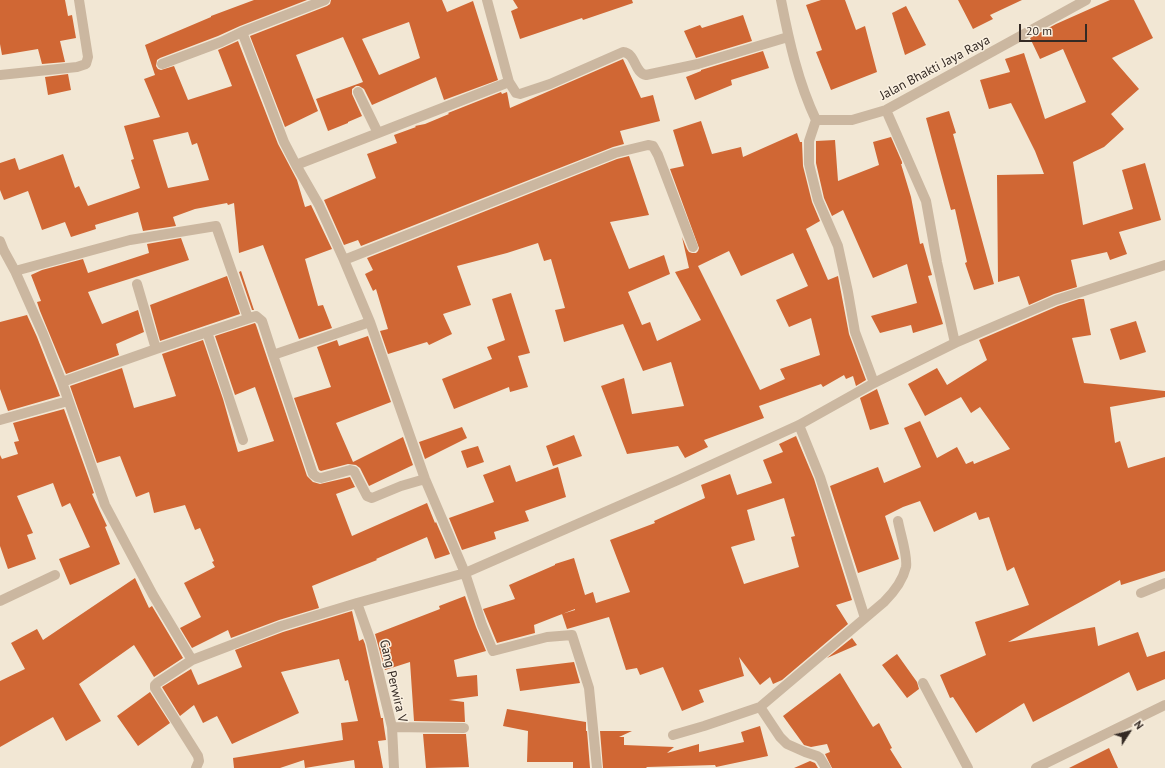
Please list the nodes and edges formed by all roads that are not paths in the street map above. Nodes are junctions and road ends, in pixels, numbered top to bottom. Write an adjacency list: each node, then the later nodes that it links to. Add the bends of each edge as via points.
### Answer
1 (79, 0): 9 (street, via 88,57 86,64)
2 (325, 0): 6 (street)
3 (487, 0): 10 (street)
4 (781, 0): 7 (street)
5 (1086, 0): 12 (street, Jalan Bhakti Jaya Raya)
6 (242, 32): 8 (street); 15 (street, via 284,142)
7 (788, 37): 10 (street, via 698,64 646,75 640,73 630,55 624,52 520,94 516,93); 13 (street)
8 (162, 64)
9 (0, 75)
10 (509, 82): 14 (street)
11 (358, 92): 14 (street)
12 (886, 110): 13 (street, Jalan Bhakti Jaya Raya, via 852,120); 25 (street, via 926,201)
13 (816, 120): 29 (street, via 808,141 809,164 818,200 838,246 855,332)
14 (378, 133): 15 (street)
15 (296, 165): 18 (street, via 319,205)
16 (0, 241): 20 (street)
17 (693, 247): 18 (street, via 658,155 653,146 648,145 615,153)
18 (344, 260): 23 (street)
19 (1165, 265): 25 (street, via 1056,300)
20 (15, 271): 22 (street, via 130,240 216,226); 28 (street)
21 (137, 284): 26 (street)
22 (248, 318): 24 (street); 27 (street, via 256,316 262,321)
23 (370, 322): 27 (street); 34 (street)
24 (207, 332): 26 (street); 33 (street)
25 (955, 343): 29 (street)
26 (156, 349): 28 (street)
27 (273, 355): 34 (street, via 313,474 321,478 352,470 368,496 372,498)
28 (62, 382): 30 (street)
29 (874, 383): 32 (street)
30 (68, 401): 31 (street); 43 (street, via 105,505 153,595)
31 (0, 420)
32 (799, 425): 36 (street); 42 (street, via 820,476)
33 (243, 440)
34 (424, 479): 36 (street)
35 (898, 521): 42 (street, via 906,567 891,595)
36 (465, 573): 41 (street); 52 (street, via 493,651 547,637 572,635 589,688)
37 (55, 576): 40 (street)
38 (1165, 583): 39 (street)
39 (1142, 593)
40 (0, 601)
41 (357, 603): 43 (street, via 281,626); 47 (street, Gang Perwira V, via 371,642)
42 (865, 618): 46 (street)
43 (192, 660): 50 (street, via 157,683 155,688 198,756)
44 (924, 683): 54 (street)
45 (1165, 705): 55 (street)
46 (760, 707): 49 (street); 53 (street, via 787,744 817,756)
47 (392, 727): 48 (street); 51 (street, Gang Perwira V)
48 (464, 728)
49 (673, 735)
50 (196, 768)
51 (394, 768)
52 (597, 768)
53 (826, 768)
54 (968, 768)
55 (1036, 768)

